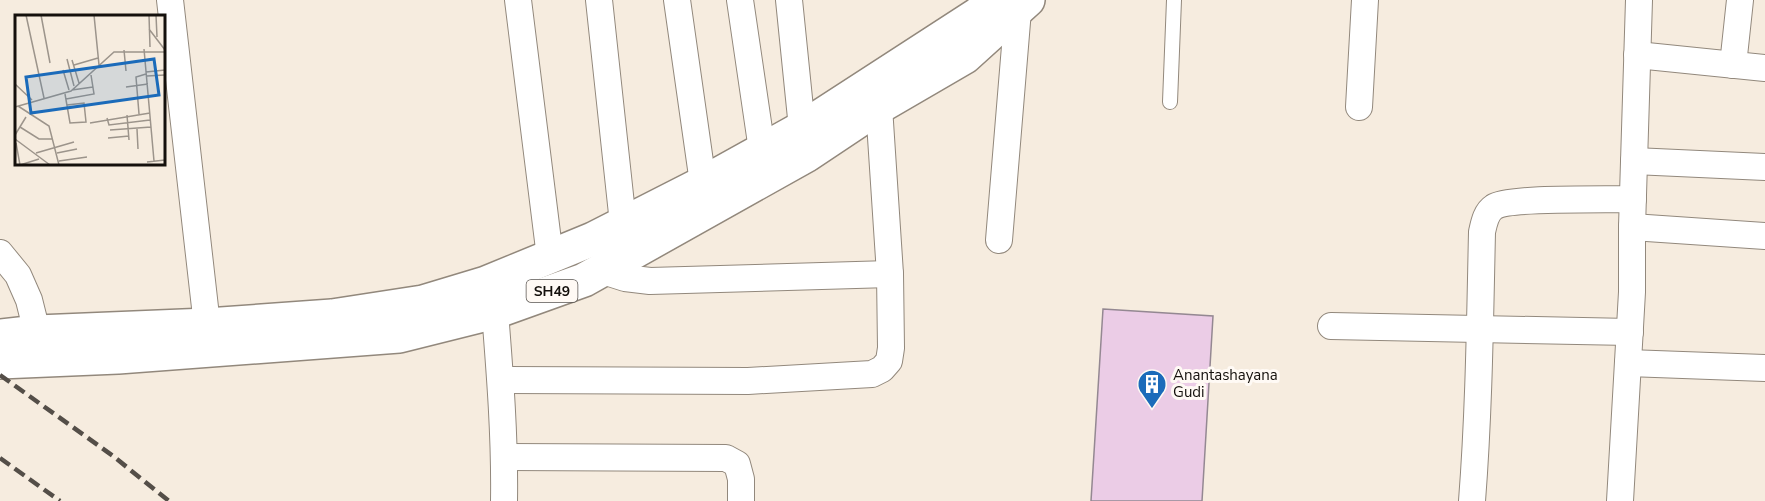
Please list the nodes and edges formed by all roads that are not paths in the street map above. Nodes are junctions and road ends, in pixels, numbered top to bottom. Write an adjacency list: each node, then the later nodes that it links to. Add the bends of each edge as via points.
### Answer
1 (170, 0): 33 (street)
2 (518, 0): 29 (street)
3 (599, 0): 24 (street)
4 (677, 0): 22 (street)
5 (740, 0): 19 (street)
6 (789, 0): 18 (street)
7 (1174, 0): 15 (lane)
8 (1365, 0): 17 (street)
9 (1639, 0): 12 (street)
10 (1740, 0): 13 (street)
11 (1014, 3): 16 (main road, SH49, via 965,57); 18 (main road, SH49, via 978,14); 27 (street)
12 (1637, 56): 13 (street); 20 (street)
13 (1733, 65): 14 (street)
14 (1765, 68)
15 (1170, 102)
16 (879, 107): 30 (main road, SH49, via 807,155); 31 (street)
17 (1359, 107)
18 (802, 128): 19 (main road, SH49)
19 (762, 150): 22 (main road, SH49)
20 (1634, 161): 21 (street); 23 (street)
21 (1765, 167)
22 (703, 183): 24 (main road, SH49)
23 (1633, 199): 25 (street); 35 (street, via 1515,201 1494,207 1485,218 1482,232)
24 (623, 223): 29 (main road, SH49)
25 (1632, 227): 26 (street); 37 (street)
26 (1765, 236)
27 (999, 240)
28 (0, 254): 36 (street, via 18,275)
29 (550, 257): 33 (main road, SH49, via 486,283 423,302 332,316)
30 (600, 270): 31 (street, via 650,281); 32 (main road, SH49)
31 (890, 274): 42 (street, via 889,361 872,374 748,381)
32 (495, 312): 39 (main road, SH49, via 399,336); 42 (street)
33 (207, 325): 36 (main road, SH49)
34 (1331, 326): 35 (street)
35 (1480, 329): 37 (street); 46 (street)
36 (37, 332): 38 (main road, SH49)
37 (1630, 332): 40 (street)
38 (0, 336)
39 (0, 363)
40 (1628, 363): 41 (street); 47 (street)
41 (1765, 368)
42 (501, 380): 43 (street)
43 (504, 457): 44 (street); 45 (street, via 726,458 737,464)
44 (504, 501)
45 (741, 501)
46 (1472, 501)
47 (1620, 501)

